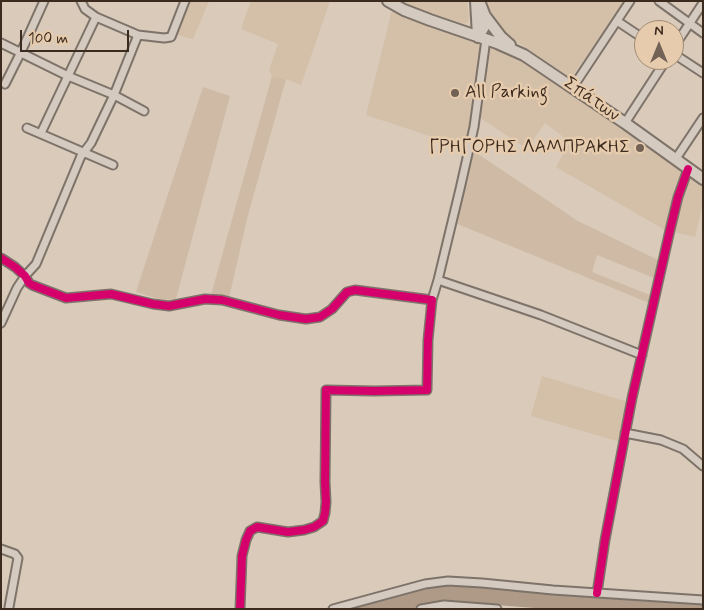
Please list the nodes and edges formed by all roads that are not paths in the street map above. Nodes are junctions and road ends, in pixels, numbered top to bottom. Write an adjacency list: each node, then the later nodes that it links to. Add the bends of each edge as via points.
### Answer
1 (44, 1): 20 (street)
2 (81, 1): 10 (street, via 85,9)
3 (185, 1): 16 (street, via 171,37)
4 (388, 1): 17 (main road, Σπάτων, via 404,10)
5 (477, 1): 9 (main road); 17 (main road)
6 (630, 1): 11 (street)
7 (659, 1): 12 (street)
8 (703, 3): 12 (street)
9 (485, 16): 17 (main road); 19 (main road)
10 (96, 17): 16 (street); 24 (street)
11 (617, 21): 13 (street); 26 (street)
12 (690, 23): 14 (street); 15 (street)
13 (634, 32)
14 (684, 32)
15 (703, 33)
16 (138, 35): 27 (street)
17 (482, 38): 19 (main road, Σπάτων); 40 (street, via 474,127)
18 (1, 43): 20 (street)
19 (516, 51): 26 (main road, Σπάτων)
20 (21, 52): 24 (street); 25 (street)
21 (684, 61): 23 (street)
22 (659, 70): 30 (street)
23 (703, 73)
24 (68, 76): 27 (street); 32 (street)
25 (5, 84)
26 (573, 88): 30 (main road, Σπάτων)
27 (114, 95): 28 (street); 33 (street)
28 (144, 111)
29 (703, 118): 34 (street)
30 (625, 123): 34 (main road, Σπάτων)
31 (28, 128): 32 (street)
32 (41, 133): 33 (street)
33 (85, 153): 35 (street); 39 (street, via 36,264)
34 (675, 160): 36 (main road, Σπάτων)
35 (113, 166)
36 (688, 169): 37 (main road, Σπάτων); 43 (street, via 678,197)
37 (703, 179)
38 (1, 258): 39 (street)
39 (25, 276): 41 (street, via 32,285 66,298 111,294 168,306 205,299 222,300 306,319 320,317 347,292 355,290); 42 (street)
40 (438, 280): 41 (street); 43 (street)
41 (432, 300): 50 (street, via 427,390 326,390 326,502 323,520 304,530 288,532 258,527 250,531 242,556)
42 (1, 323)
43 (642, 355): 44 (street)
44 (625, 433): 45 (street, via 661,440 683,449); 47 (street)
45 (703, 466)
46 (1, 550): 49 (street, via 18,558)
47 (597, 593): 48 (street); 51 (street, via 438,582)
48 (703, 600)
49 (9, 607)
50 (240, 609)
51 (333, 609)
52 (421, 609): 53 (street, via 444,605)
53 (497, 609)

